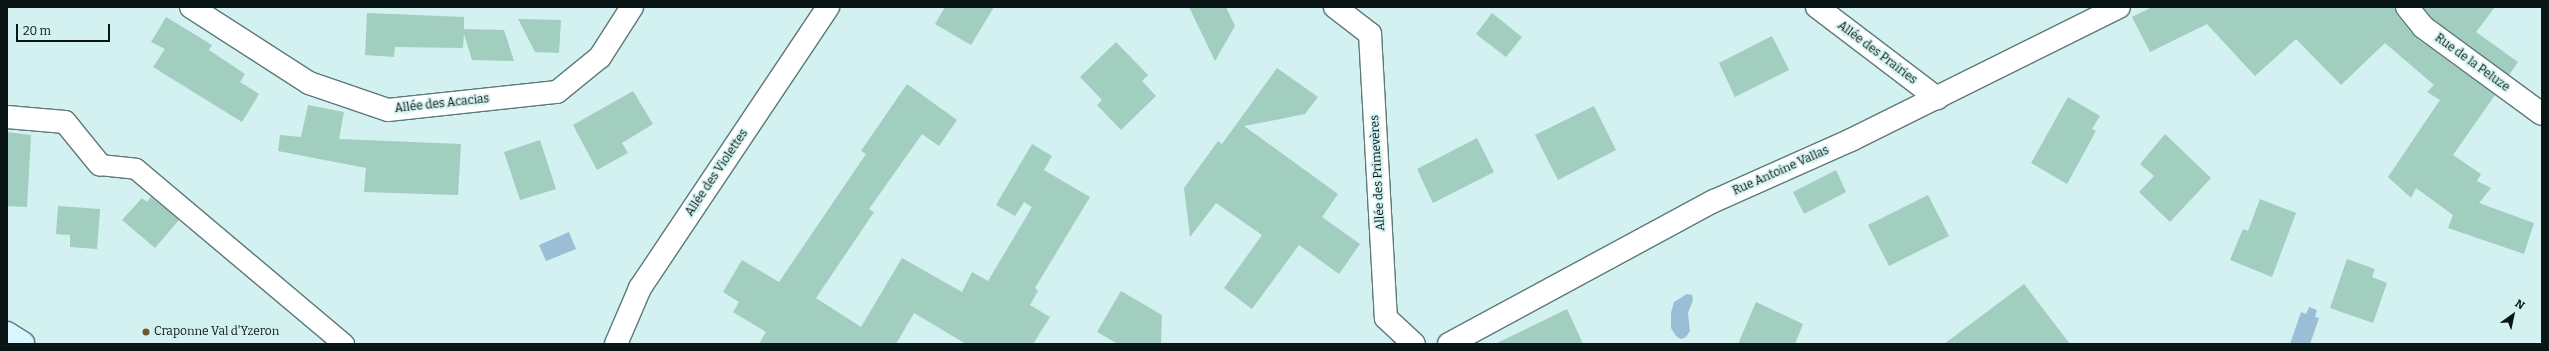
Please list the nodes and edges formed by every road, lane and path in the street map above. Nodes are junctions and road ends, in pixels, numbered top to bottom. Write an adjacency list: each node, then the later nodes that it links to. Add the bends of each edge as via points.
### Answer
1 (191, 7): 2 (street, Allée des Acacias, via 309,83 388,110 557,92 600,57)
2 (632, 7)
3 (828, 7): 13 (street, Allée des Violettes, via 640,288)
4 (1335, 7): 14 (street, Allée des Primevères, via 1370,34 1386,318)
5 (1818, 7): 8 (street, Allée des Prairies)
6 (2119, 7): 8 (street, Rue Antoine Vallas)
7 (2407, 7): 9 (street, Rue de la Peluze, via 2423,27)
8 (1937, 98): 15 (street, Rue Antoine Vallas, via 1714,201)
9 (2542, 114)
10 (7, 117): 11 (street, via 65,122)
11 (100, 165): 12 (street, via 136,169)
12 (344, 344)
13 (616, 344)
14 (1414, 344)
15 (1449, 344)

